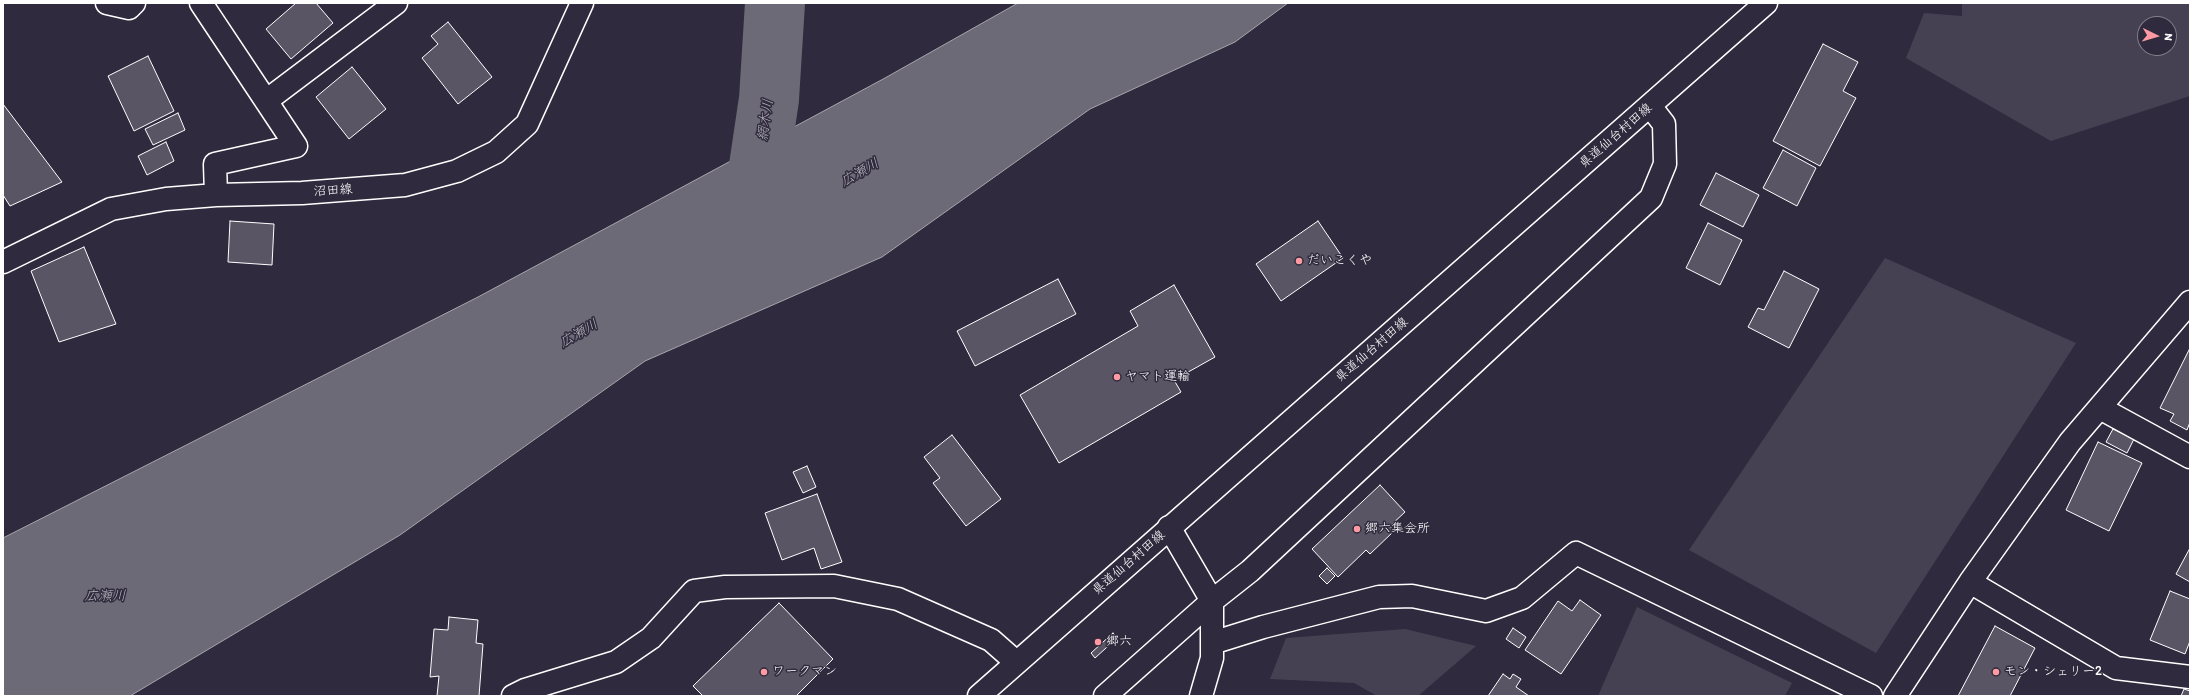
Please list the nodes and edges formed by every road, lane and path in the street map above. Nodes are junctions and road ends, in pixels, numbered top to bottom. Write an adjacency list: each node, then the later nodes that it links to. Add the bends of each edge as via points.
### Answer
1 (107, 3): 2 (street, via 129,8)
2 (134, 3)
3 (201, 3): 7 (street)
4 (396, 3): 7 (street)
5 (582, 3): 9 (street, 沼田線, via 527,124 496,152 457,171 405,185 302,193)
6 (1766, 3): 8 (street, 県道仙台村田線)
7 (266, 101): 9 (street, via 296,146 215,164)
8 (1650, 106): 14 (street, 県道仙台村田線); 16 (street, via 1664,124 1665,164 1650,198 1250,571)
9 (216, 195): 10 (street, 沼田線, via 166,199 111,209)
10 (3, 262)
11 (2190, 302): 12 (street)
12 (2100, 408): 13 (street); 15 (street, via 2070,442)
13 (2190, 458)
14 (1169, 527): 16 (street); 18 (street, 県道仙台村田線)
15 (1970, 582): 19 (street, via 2116,668); 25 (street)
16 (1212, 601): 17 (street); 22 (street)
17 (1212, 643): 23 (street, via 1212,658); 24 (street, via 1379,597 1412,596 1486,611 1522,598 1576,553)
18 (1016, 662): 20 (street, via 991,640 898,599 834,586 724,588 694,591 651,638 616,662); 21 (street, 県道仙台村田線)
19 (2190, 677)
20 (513, 696)
21 (979, 696)
22 (1104, 696)
23 (1201, 696)
24 (1871, 696)
25 (1895, 696)

